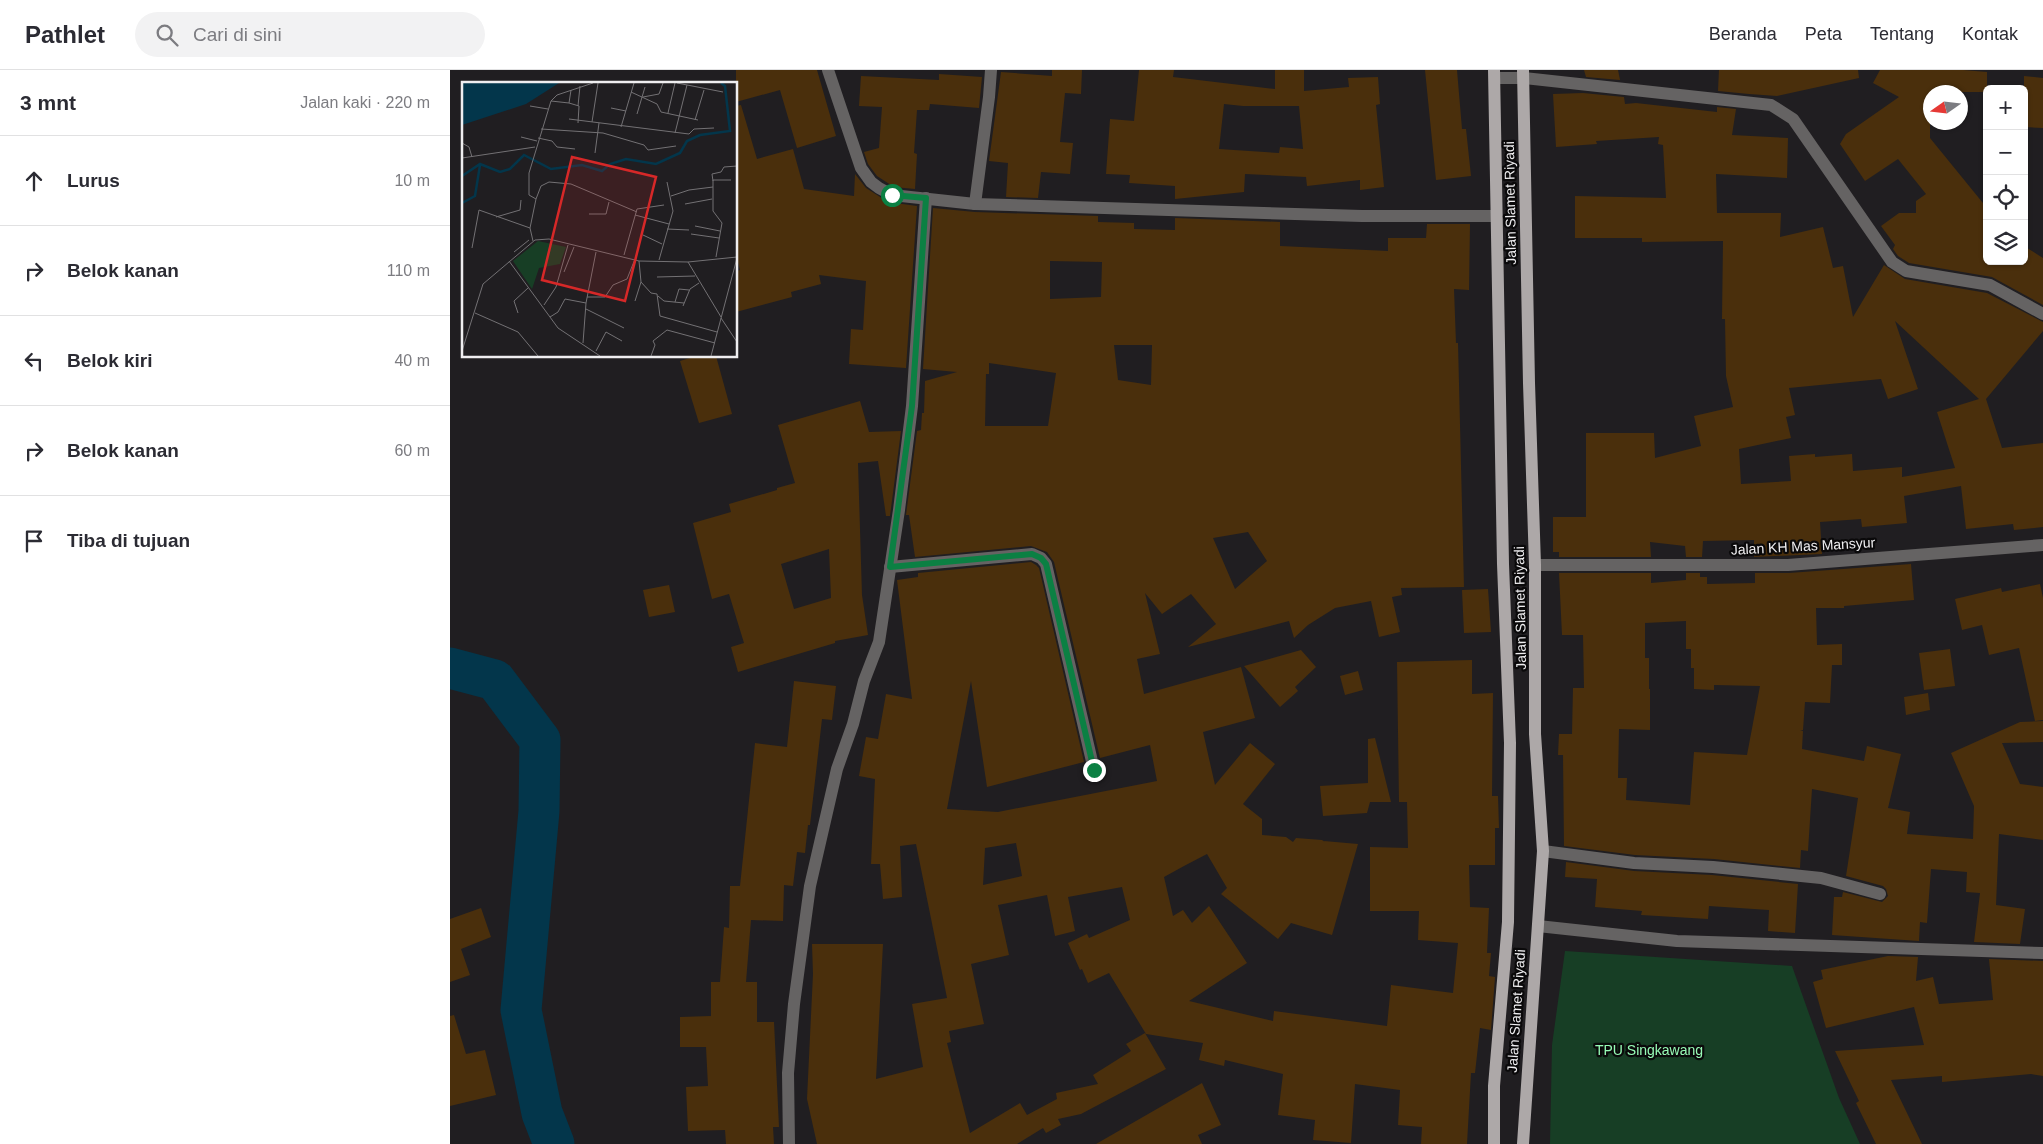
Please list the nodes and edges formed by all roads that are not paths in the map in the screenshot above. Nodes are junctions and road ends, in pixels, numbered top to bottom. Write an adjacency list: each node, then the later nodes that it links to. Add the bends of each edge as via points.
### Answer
1 (828, 70): 5 (street, via 861,168 871,182 892,195)
2 (991, 70): 6 (street)
3 (1494, 74): 4 (street); 7 (main road, Jalan Slamet Riyadi)
4 (1523, 74): 8 (street, via 1771,105 1793,119 1892,262 1906,271 1990,285); 10 (main road, Jalan Slamet Riyadi)
5 (926, 198): 6 (street); 11 (street, via 912,406)
6 (975, 204): 7 (street, via 1362,216)
7 (1496, 216): 18 (main road, Jalan Slamet Riyadi, via 1510,743 1508,922 1494,1086)
8 (2043, 314)
9 (2043, 545): 10 (street, Jalan KH Mas Mansyur, via 1788,565)
10 (1535, 565): 13 (main road, Jalan Slamet Riyadi, via 1535,734)
11 (890, 567): 12 (street, via 1032,554 1041,558 1046,564); 17 (street, via 879,642 837,768 810,886 788,1073)
12 (1094, 770)
13 (1544, 851): 14 (street, via 1634,863 1821,878); 15 (main road, Jalan Slamet Riyadi)
14 (1880, 894)
15 (1538, 926): 16 (street, via 1677,941); 19 (main road, Jalan Slamet Riyadi)
16 (2043, 953)
17 (790, 1144)
18 (1494, 1144)
19 (1523, 1144)

